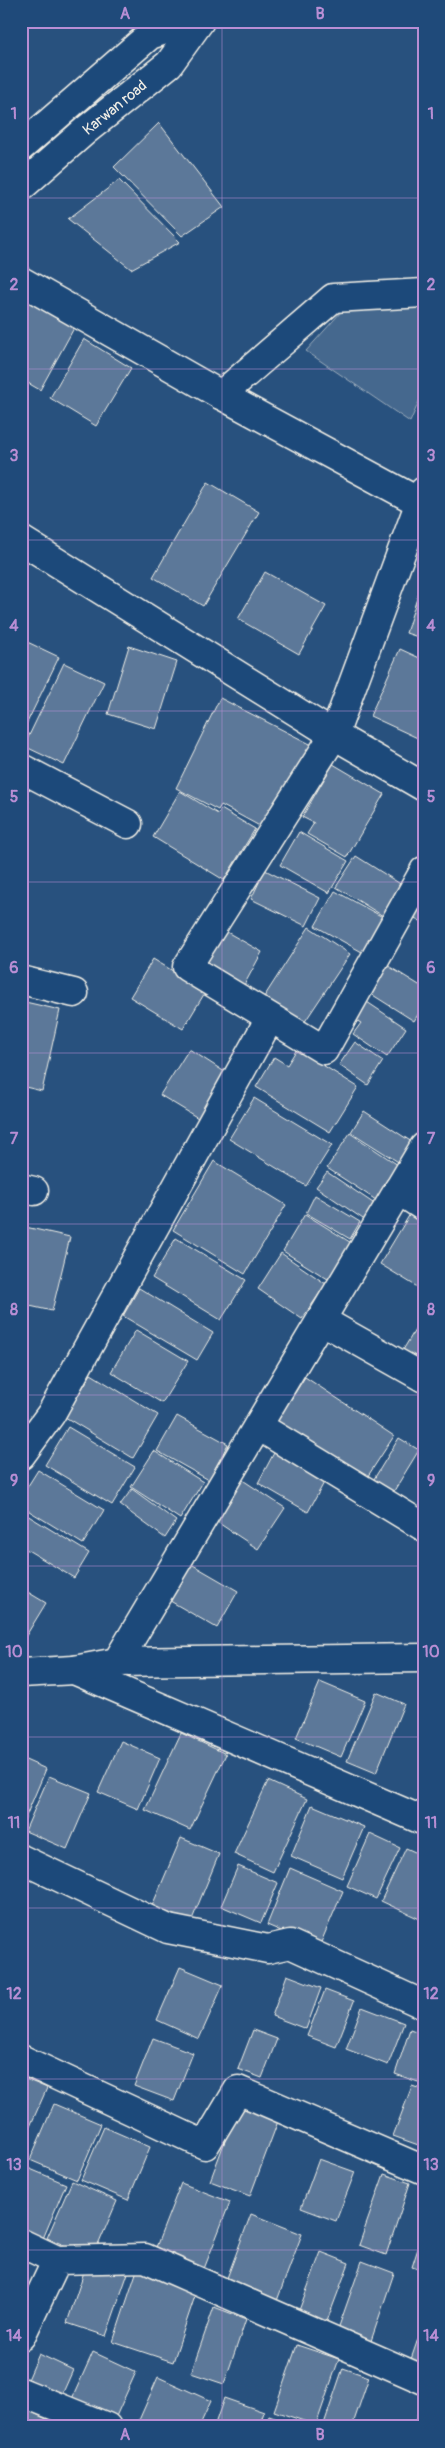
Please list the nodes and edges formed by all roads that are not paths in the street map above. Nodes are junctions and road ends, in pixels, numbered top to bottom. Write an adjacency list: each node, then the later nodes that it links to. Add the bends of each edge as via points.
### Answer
1 (193, 21): 3 (street, Karwan road, via 150,35)
2 (200, 21): 4 (street, Karwan road, via 169,64)
3 (21, 146)
4 (21, 187)
5 (21, 281): 7 (street)
6 (424, 293): 7 (street, via 333,298)
7 (221, 395): 8 (street)
8 (422, 497): 10 (street)
9 (21, 540): 10 (street)
10 (334, 735): 12 (street); 17 (street, via 187,967)
11 (21, 768): 13 (street)
12 (424, 787)
13 (128, 824)
14 (424, 871): 17 (street, via 324,1050)
15 (21, 980): 16 (street)
16 (74, 993)
17 (270, 1018): 24 (street, via 51,1414)
18 (424, 1148): 19 (street)
19 (398, 1190): 20 (street); 21 (street)
20 (424, 1207)
21 (321, 1320): 22 (street); 23 (street)
22 (424, 1378)
23 (258, 1426): 25 (street); 27 (street)
24 (21, 1455)
25 (424, 1526)
26 (421, 1654): 27 (street)
27 (117, 1662): 28 (street)
28 (74, 1670): 29 (street); 30 (street)
29 (21, 1674)
30 (424, 1820)
31 (21, 1859): 32 (street, via 168,1929 268,1949 290,1944)
32 (424, 2005)
33 (21, 2059): 34 (street, via 205,2145 238,2090)
34 (424, 2170)
35 (21, 2243): 36 (street)
36 (58, 2260): 37 (street); 38 (street, via 145,2258)
37 (21, 2336)
38 (424, 2380)
39 (21, 2392): 40 (street)
40 (107, 2427)

